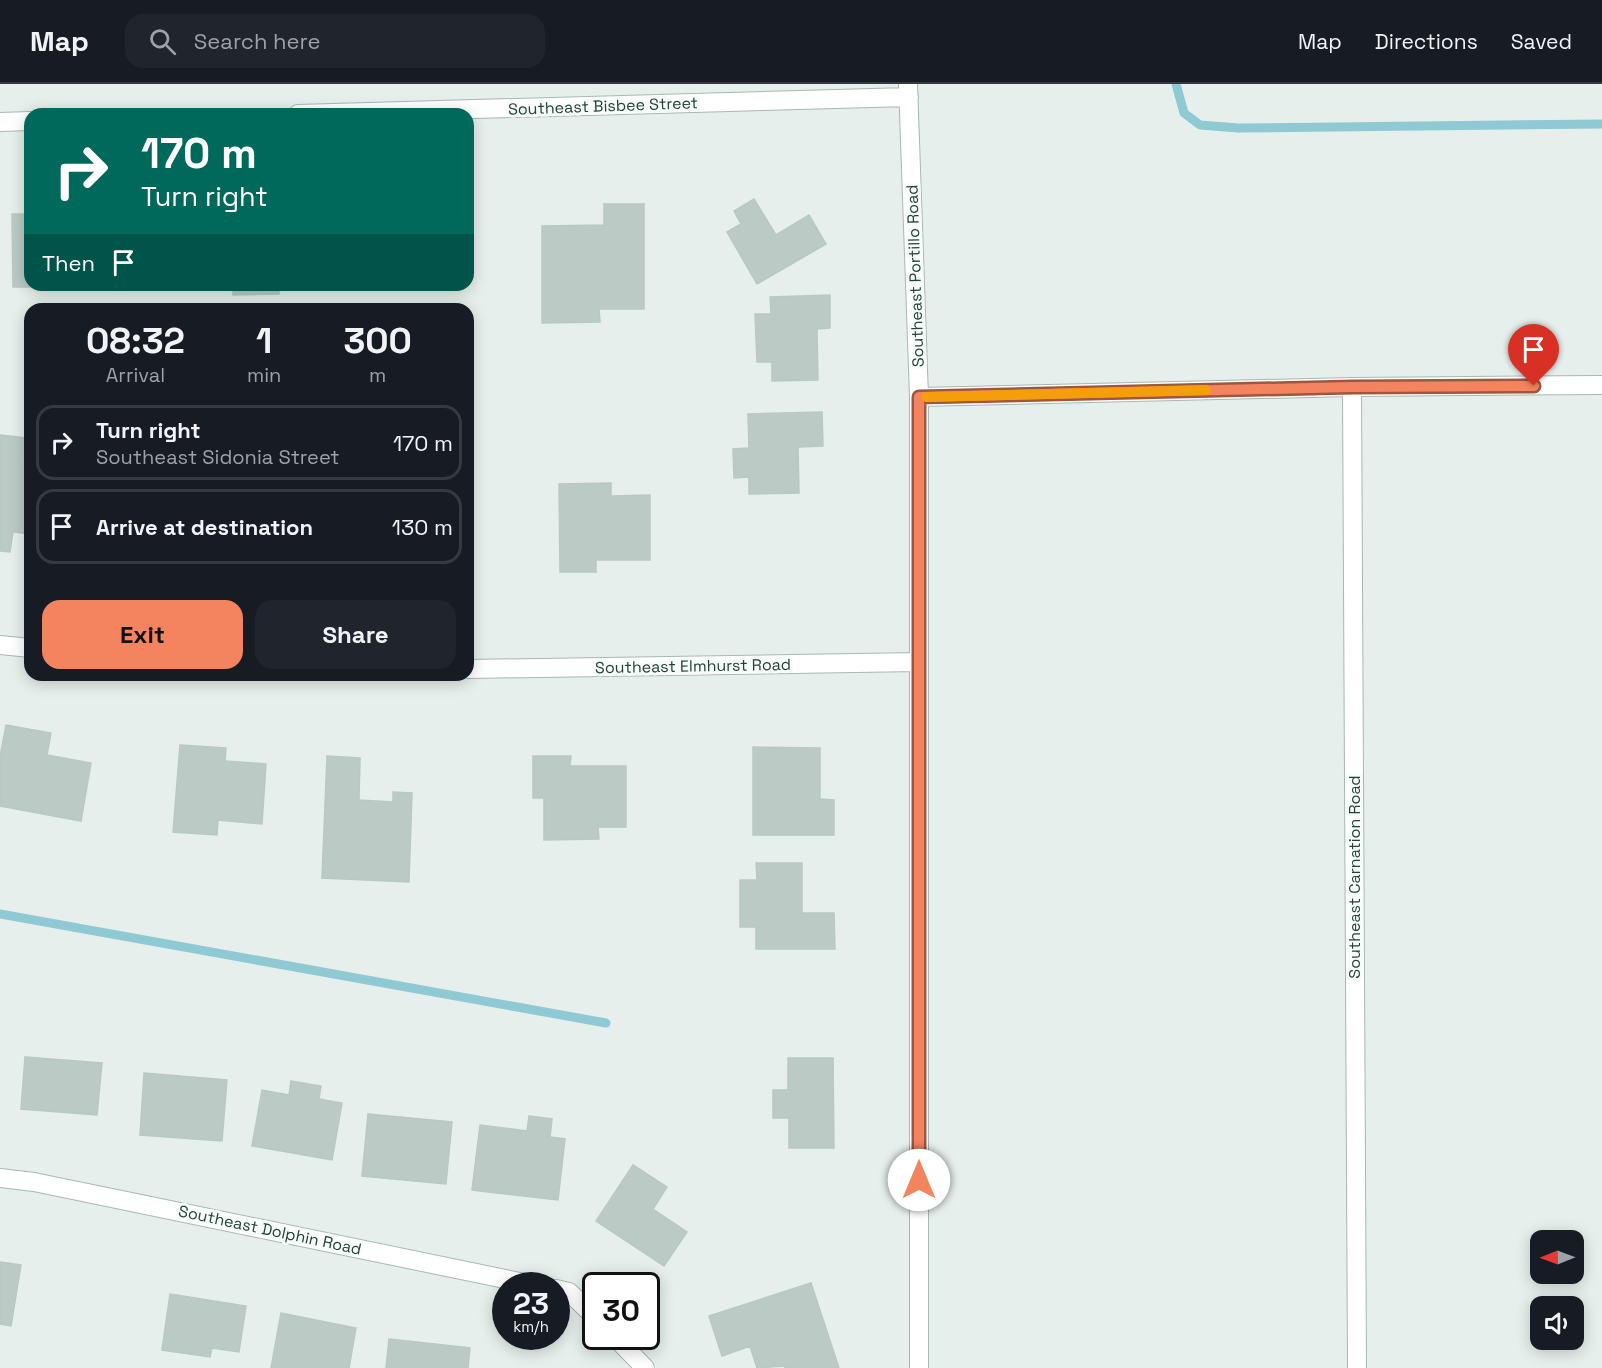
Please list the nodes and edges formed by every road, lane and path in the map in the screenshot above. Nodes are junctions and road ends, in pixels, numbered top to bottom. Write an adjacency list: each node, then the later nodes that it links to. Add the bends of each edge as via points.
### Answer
1 (908, 91): 2 (street, Southeast Bisbee Street); 7 (street, Southeast Portillo Road)
2 (457, 108)
3 (24, 121): 4 (street)
4 (0, 122)
5 (1602, 385): 6 (street)
6 (1352, 387): 7 (street); 19 (street, Southeast Carnation Road)
7 (919, 397): 10 (street, Southeast Portillo Road)
8 (0, 645): 9 (street)
9 (24, 647)
10 (918, 662): 11 (street, Southeast Elmhurst Road); 18 (street, Southeast Portillo Road)
11 (474, 669)
12 (0, 1178): 13 (street, Southeast Dolphin Road)
13 (492, 1276)
14 (570, 1293): 15 (street)
15 (582, 1305)
16 (628, 1350): 17 (street)
17 (645, 1368)
18 (919, 1368)
19 (1356, 1368)

